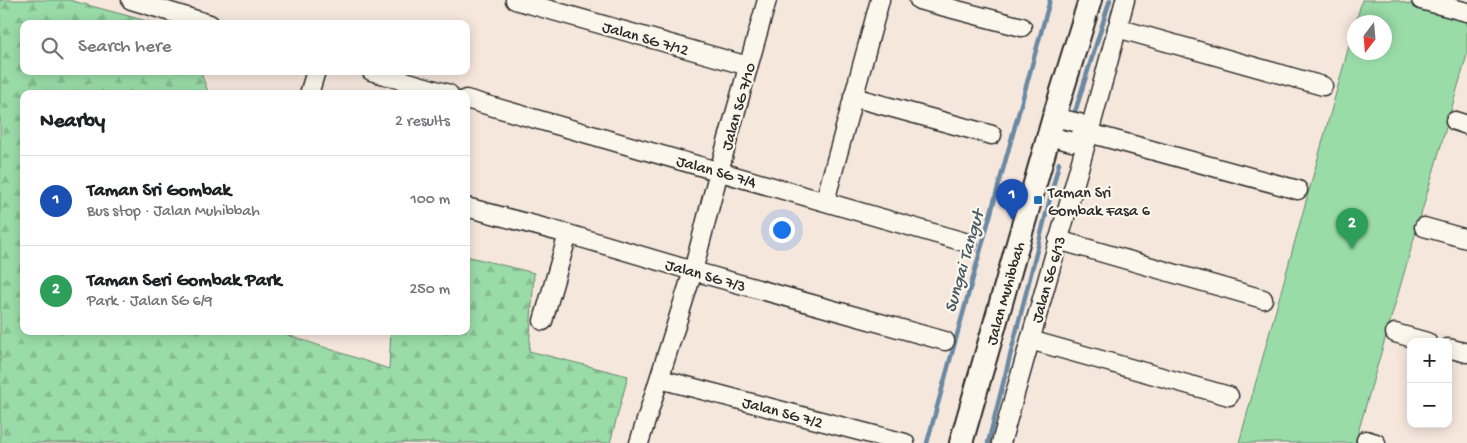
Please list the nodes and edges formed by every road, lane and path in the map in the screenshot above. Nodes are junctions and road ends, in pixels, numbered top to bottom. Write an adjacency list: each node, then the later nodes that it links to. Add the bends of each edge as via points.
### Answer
1 (131, 0): 9 (street)
2 (515, 0): 14 (street, Jalan SG 7/12)
3 (767, 0): 14 (street, Jalan SG 7/10)
4 (880, 0): 20 (street)
5 (919, 0): 12 (street)
6 (1090, 0): 22 (street, Jalan Muhibbah)
7 (1125, 0): 13 (street, Jalan SG 6/13)
8 (1421, 0): 10 (street)
9 (169, 5): 11 (street)
10 (1467, 12)
11 (201, 20)
12 (1022, 27)
13 (1117, 28): 17 (street); 23 (street, Jalan SG 6/13)
14 (748, 66): 25 (street, Jalan SG 7/10)
15 (315, 75): 18 (street)
16 (385, 75): 19 (street)
17 (1323, 86)
18 (311, 90)
19 (435, 90)
20 (853, 97): 24 (street); 27 (street)
21 (470, 100): 25 (street, Jalan SG 7/4)
22 (1052, 126): 23 (street, via 1079,123); 47 (street, Jalan Muhibbah)
23 (1089, 133): 26 (street); 32 (street, Jalan SG 6/13)
24 (992, 135)
25 (719, 170): 27 (street, Jalan SG 7/4); 34 (street, Jalan SG 7/10)
26 (1298, 190)
27 (825, 201): 33 (street, Jalan SG 7/4)
28 (470, 208): 30 (street, Jalan SG 7/3)
29 (1424, 227): 31 (street)
30 (568, 234): 34 (street, Jalan SG 7/3); 36 (street)
31 (1467, 239)
32 (1058, 240): 35 (street); 39 (street, Jalan SG 6/13)
33 (968, 243)
34 (693, 271): 40 (street, Jalan SG 7/3); 43 (street, Jalan SG 7/10)
35 (1263, 299)
36 (543, 321)
37 (1395, 333): 38 (street)
38 (1413, 338)
39 (1030, 340): 44 (street); 48 (street, Jalan SG 6/13)
40 (946, 341)
41 (1452, 349): 42 (street)
42 (1467, 353)
43 (660, 379): 45 (street, Jalan SG 7/10); 46 (street, Jalan SG 7/2)
44 (1229, 396)
45 (639, 443)
46 (905, 443)
47 (961, 443)
48 (1001, 443)

